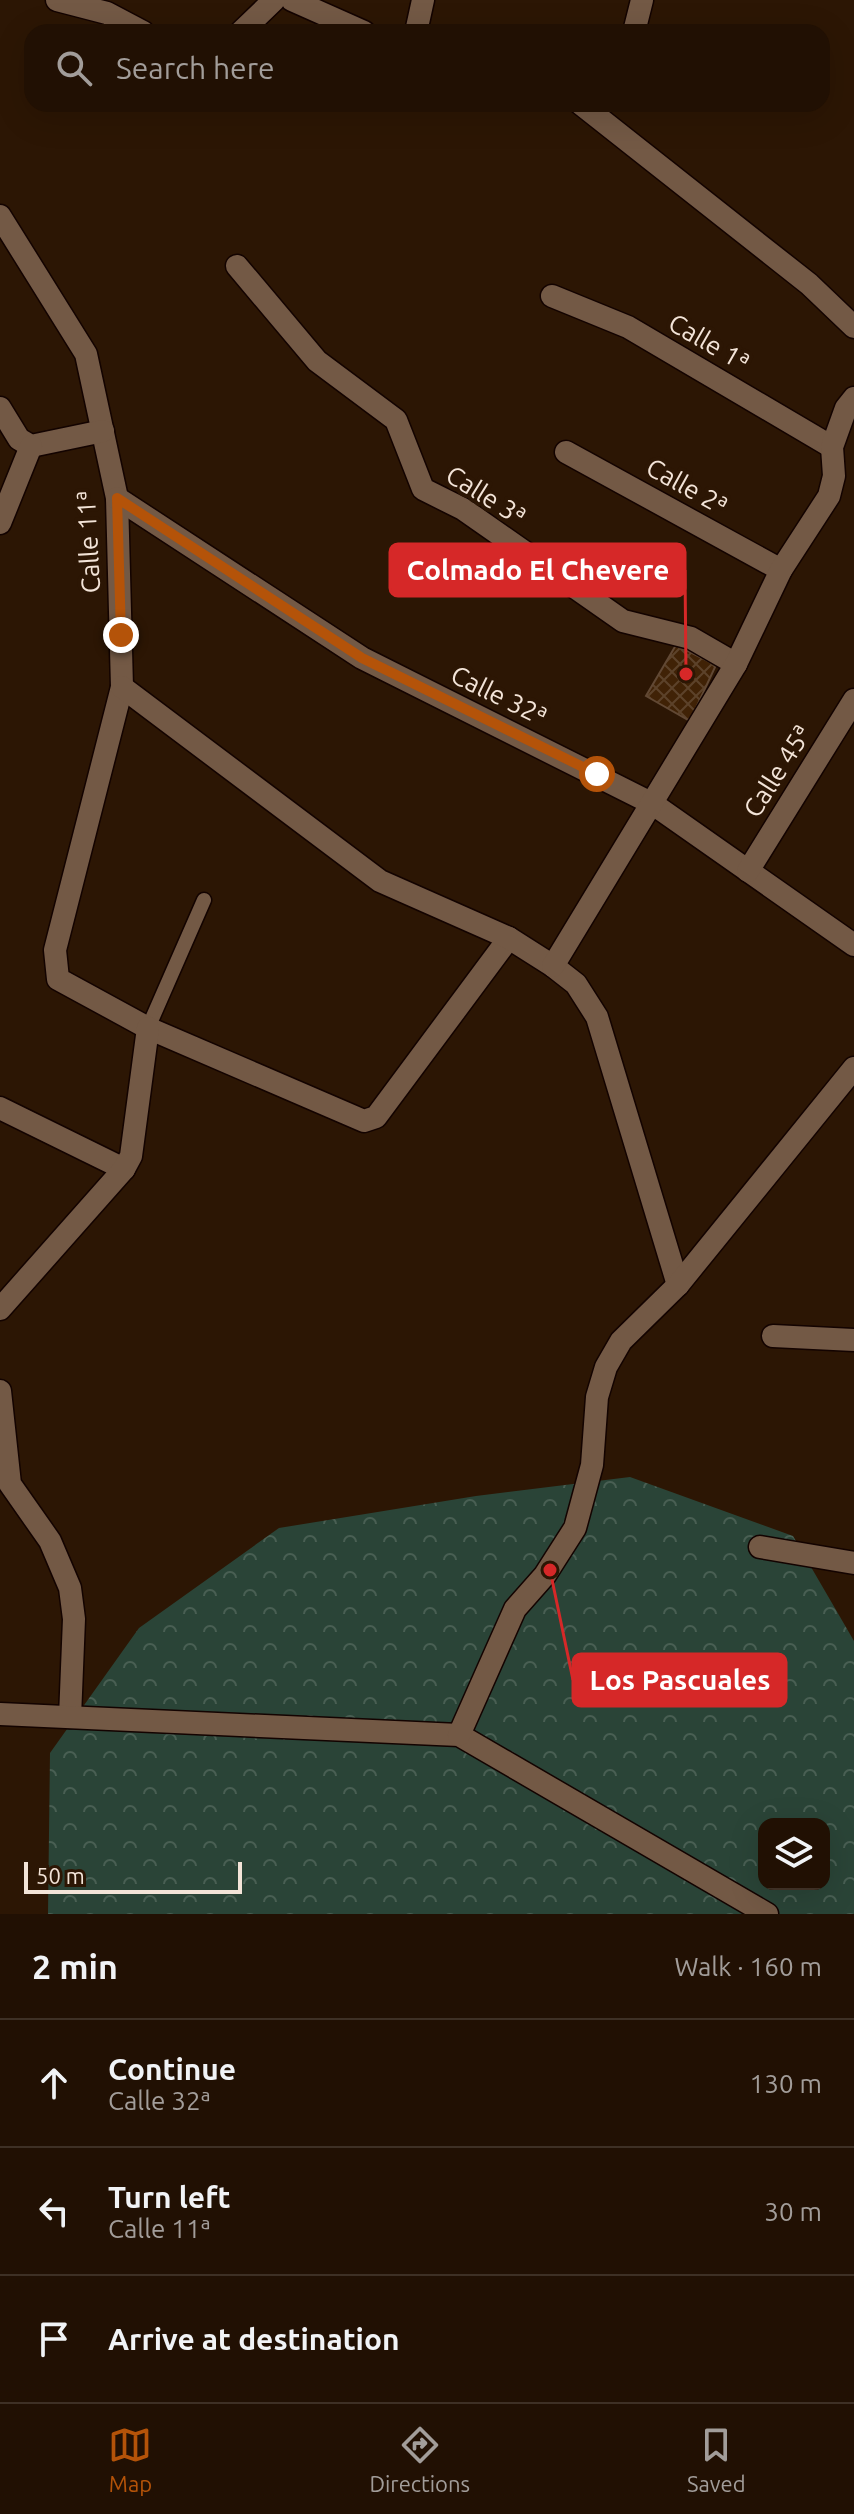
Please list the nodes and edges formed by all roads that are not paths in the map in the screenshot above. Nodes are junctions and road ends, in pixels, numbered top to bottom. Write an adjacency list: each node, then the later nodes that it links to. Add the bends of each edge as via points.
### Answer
1 (57, 0): 6 (street)
2 (274, 0): 7 (street)
3 (292, 0): 8 (street)
4 (423, 0): 9 (street)
5 (642, 0): 10 (street)
6 (128, 24)
7 (249, 24)
8 (346, 24)
9 (418, 24)
10 (636, 24)
11 (591, 112): 15 (street, via 809,284)
12 (0, 216): 18 (street, Calle 11ª, via 86,354)
13 (237, 266): 25 (street, Calle 3ª, via 317,361 396,420 423,489 463,509 623,621 691,638)
14 (552, 296): 20 (street, Calle 1ª, via 628,327)
15 (854, 327)
16 (854, 398): 20 (street)
17 (0, 408): 19 (street, via 19,439)
18 (103, 431): 19 (street); 22 (street, Calle 11ª)
19 (31, 446): 23 (street)
20 (832, 447): 24 (street, via 829,496)
21 (566, 452): 24 (street, Calle 2ª)
22 (117, 498): 26 (street, Calle 11ª); 28 (street, Calle 32ª, via 362,658)
23 (0, 523)
24 (781, 570): 25 (street)
25 (736, 664): 28 (street)
26 (122, 687): 31 (street, via 380,881); 34 (street, Calle 11ª, via 55,950 58,979)
27 (854, 700): 29 (street, Calle 45ª)
28 (653, 804): 29 (street, Calle 32ª); 33 (street)
29 (748, 871): 32 (street, Calle 32ª)
30 (204, 900): 34 (lane)
31 (509, 938): 33 (street); 34 (street, via 376,1117 364,1121)
32 (854, 945)
33 (553, 966): 38 (street, via 576,984 597,1017)
34 (148, 1028): 37 (street, via 131,1156)
35 (854, 1068): 38 (street)
36 (0, 1108): 37 (street)
37 (124, 1169): 39 (street)
38 (678, 1285): 47 (street, via 621,1341 606,1367 597,1397 592,1465 575,1528 515,1609)
39 (0, 1309)
40 (773, 1336): 41 (street)
41 (854, 1340)
42 (0, 1391): 46 (street, via 10,1484 50,1541 70,1588)
43 (760, 1547): 44 (street)
44 (854, 1563)
45 (0, 1714): 46 (street)
46 (70, 1717): 47 (street)
47 (459, 1735): 48 (street)
48 (767, 1914)

